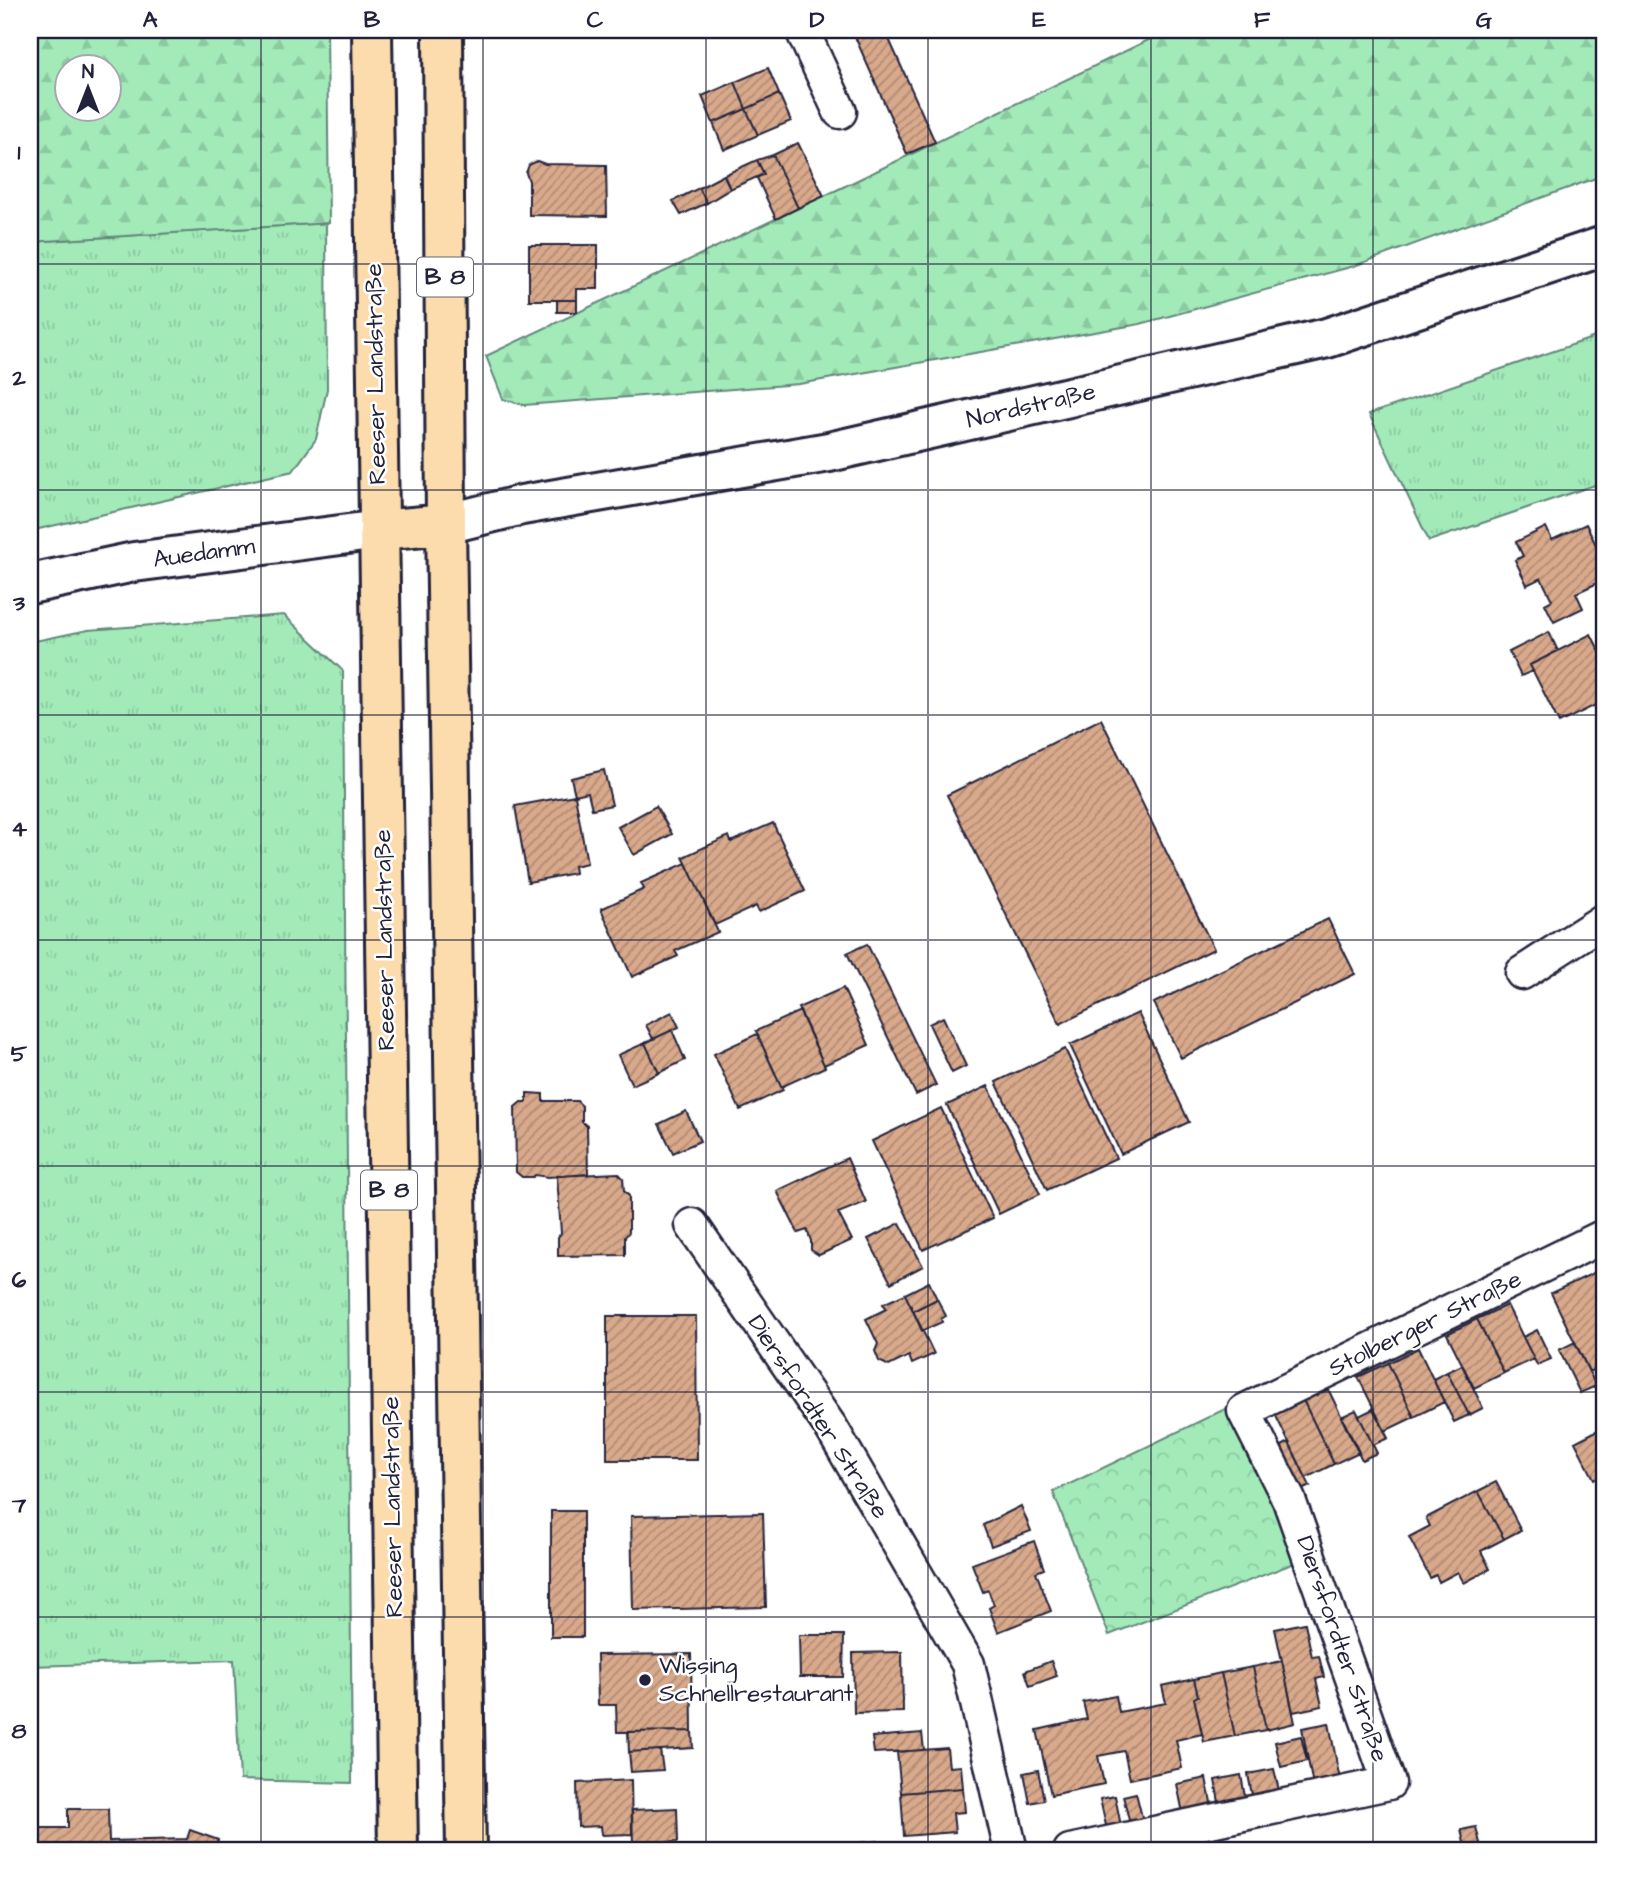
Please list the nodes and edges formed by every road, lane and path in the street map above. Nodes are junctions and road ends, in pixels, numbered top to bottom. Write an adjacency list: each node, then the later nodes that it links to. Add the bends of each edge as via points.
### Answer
1 (372, 30): 7 (main road, Reeser Landstraße / B 8)
2 (443, 30): 6 (main road, B 8)
3 (802, 30): 4 (street)
4 (840, 111)
5 (1604, 246): 6 (street, Nordstraße, via 1326,338 829,452 522,505)
6 (446, 524): 7 (main road); 15 (main road, B 8)
7 (379, 530): 8 (street, Auedamm, via 134,562); 14 (main road, Reeser Landstraße / B 8)
8 (30, 583)
9 (1604, 920): 10 (street)
10 (1522, 973)
11 (692, 1225): 16 (street, Diersfordter Straße, via 832,1429 968,1664)
12 (1604, 1236): 13 (street, Stolberger Straße)
13 (1244, 1411): 17 (street, Diersfordter Straße, via 1289,1500 1389,1783)
14 (398, 1851)
15 (466, 1851)
16 (1010, 1851)
17 (1070, 1851)

